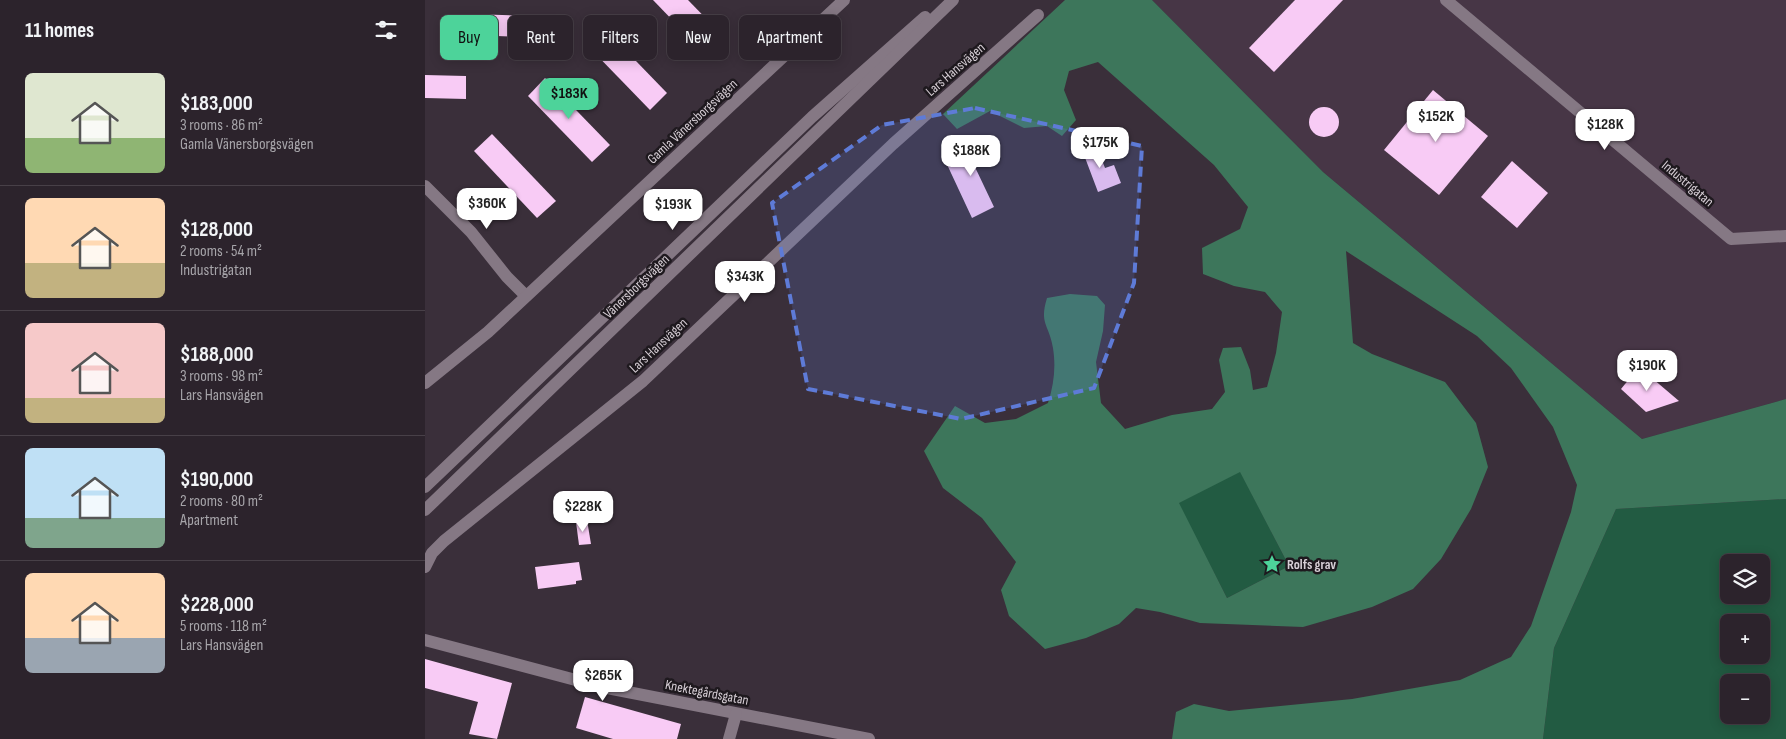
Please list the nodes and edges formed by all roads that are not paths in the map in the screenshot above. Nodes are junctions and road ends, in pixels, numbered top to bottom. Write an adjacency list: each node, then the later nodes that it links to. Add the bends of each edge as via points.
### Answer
1 (844, 0): 8 (street, Gamla Vänersborgsvägen)
2 (943, 0): 10 (street, Vänersborgsvägen, via 812,117)
3 (953, 0): 11 (street, Vänersborgsvägen)
4 (1446, 0): 7 (street, Industrigatan, via 1731,239)
5 (1038, 15): 12 (street, Lars Hansvägen, via 893,144 643,380 444,541 431,553)
6 (425, 186): 8 (street, via 471,232)
7 (1786, 236)
8 (526, 296): 9 (street, Gamla Vänersborgsvägen)
9 (425, 383)
10 (425, 487)
11 (425, 510)
12 (425, 567)
13 (425, 640): 14 (street, Knektegårdsgatan, via 602,687)
14 (736, 714): 15 (street); 16 (street, Knektegårdsgatan)
15 (729, 739)
16 (869, 739)

